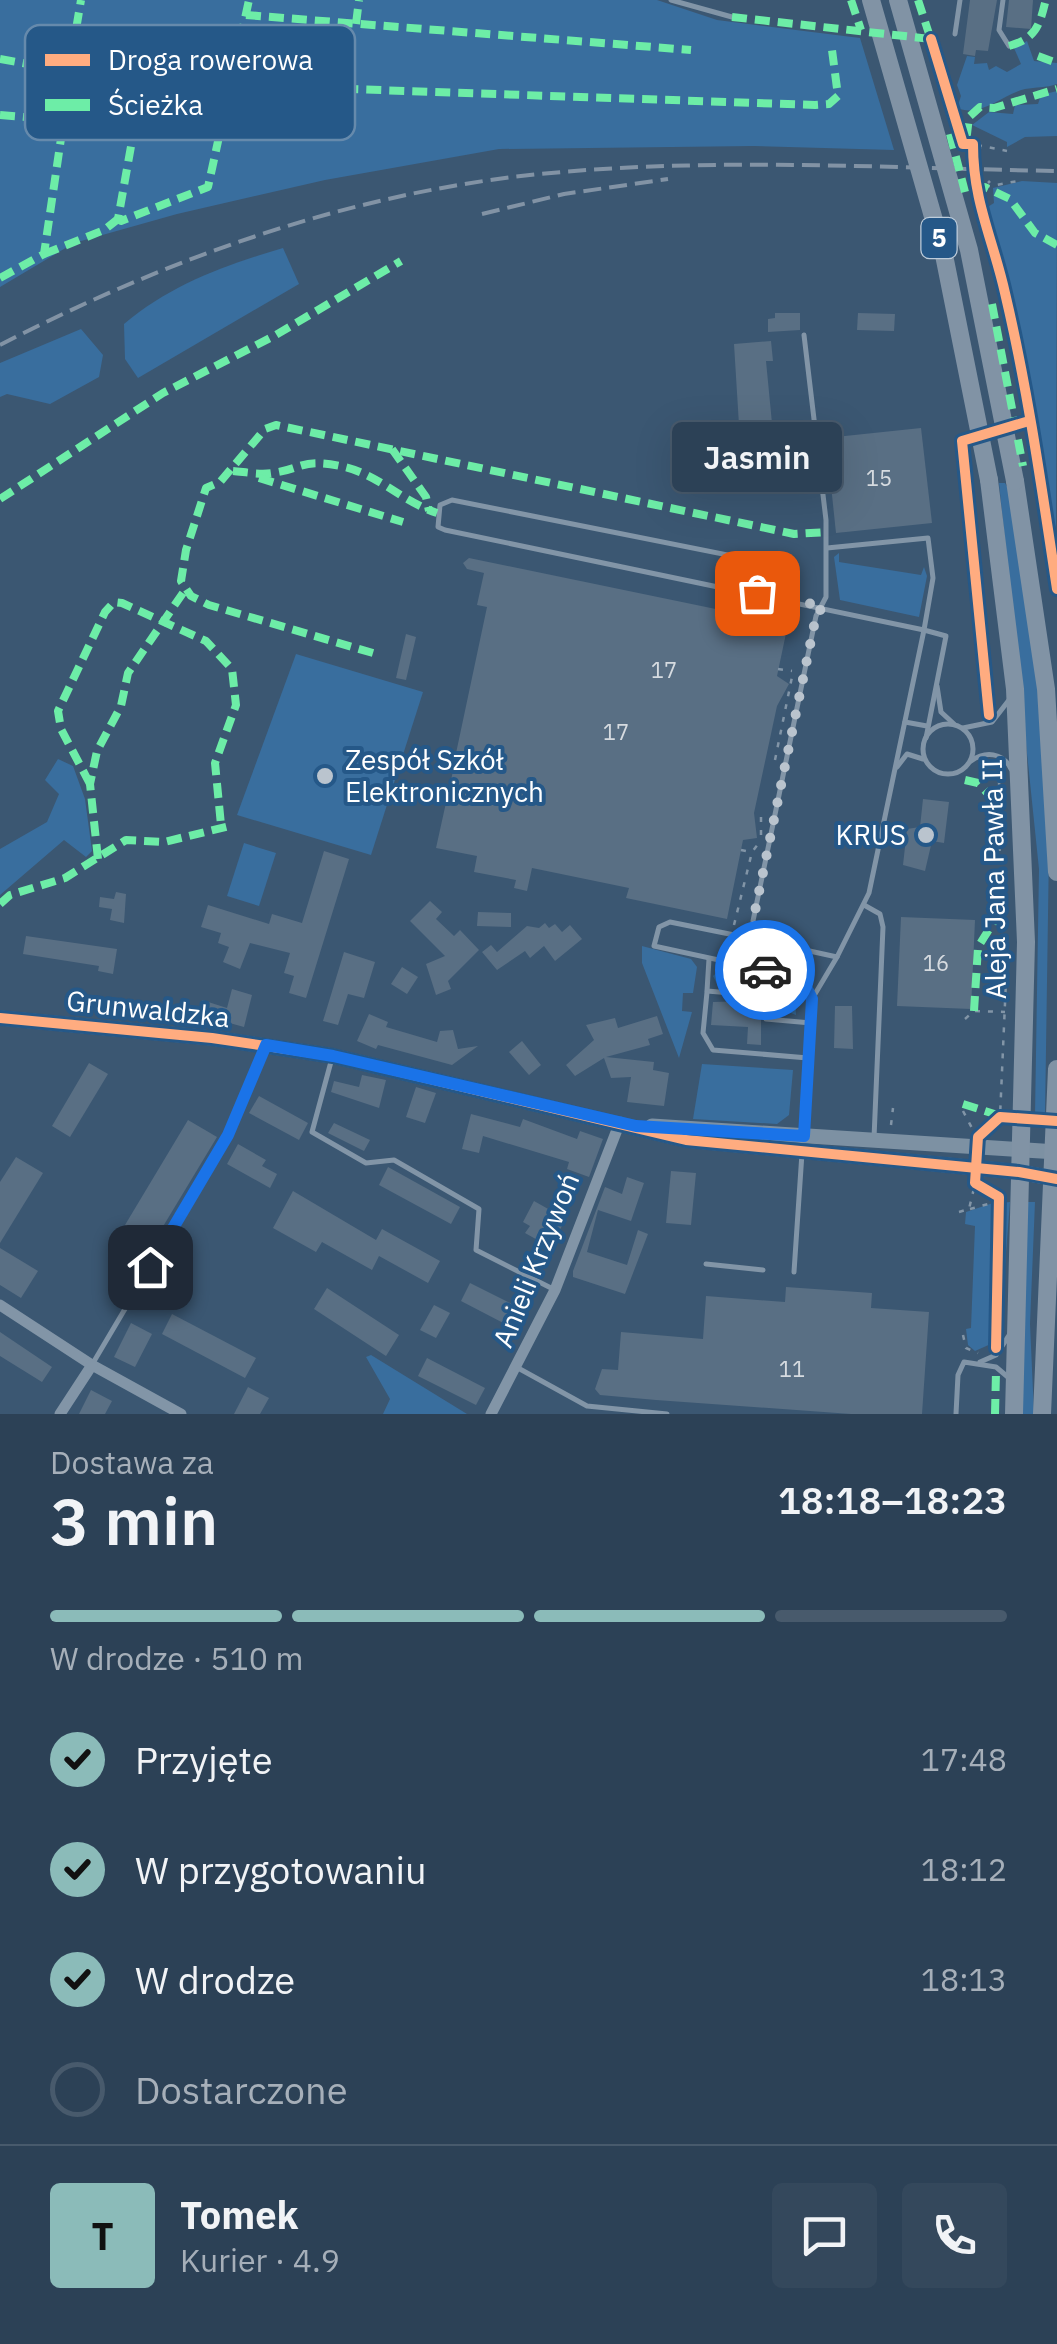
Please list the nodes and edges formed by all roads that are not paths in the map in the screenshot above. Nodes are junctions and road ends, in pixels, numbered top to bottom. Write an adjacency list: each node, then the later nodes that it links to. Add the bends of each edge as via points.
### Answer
1 (671, 0): 6 (lane)
2 (871, 0): 15 (main road, Aleja Jana Pawła II / 5, bridge, via 944,255 990,480)
3 (898, 0): 25 (main road, 5, bridge, via 970,250 1015,481 1046,689)
4 (960, 0): 7 (lane)
5 (1003, 0): 8 (lane, via 999,30)
6 (732, 17)
7 (956, 34)
8 (1009, 46)
9 (804, 335): 10 (lane)
10 (827, 548): 12 (lane); 13 (lane, via 928,538 933,578)
11 (791, 600): 11 (lane, via 445,530 437,513 446,501 461,501 788,567 794,576); 12 (lane)
12 (823, 606): 13 (lane); 28 (lane, via 753,921)
13 (924, 630): 14 (lane, via 946,636); 16 (lane)
14 (939, 671): 17 (lane); 18 (lane, via 938,704)
15 (1015, 688): 18 (lane, via 992,722); 24 (main road, Aleja Jana Pawła II / 5)
16 (904, 722): 17 (lane); 23 (lane)
17 (926, 726): 19 (lane); 20 (lane)
18 (959, 727): 19 (lane); 22 (lane, via 973,748)
19 (934, 729): 20 (lane)
20 (926, 738): 21 (lane)
21 (927, 762): 22 (lane, via 947,774); 23 (lane, via 907,754)
22 (968, 763): 24 (lane, via 990,754 1008,762)
23 (894, 775): 26 (lane)
24 (1022, 816): 43 (main road, Aleja Jana Pawła II / 5)
25 (1057, 872)
26 (864, 905): 29 (lane); 42 (lane, via 880,914 883,927)
27 (746, 938): 28 (lane); 30 (lane, via 670,922 659,927 654,946); 31 (lane)
28 (759, 940): 29 (lane)
29 (837, 957): 33 (lane)
30 (709, 958): 31 (lane); 32 (lane)
31 (741, 965): 33 (lane, via 803,981)
32 (706, 991): 35 (lane, via 768,996 766,1019); 38 (lane, via 703,1033 719,1053)
33 (812, 999): 35 (lane)
34 (0, 1018): 36 (street, Grunwaldzka)
35 (811, 1023): 38 (lane)
36 (266, 1045): 37 (street, Grunwaldzka); 57 (lane, via 228,1135)
37 (333, 1056): 40 (street, Grunwaldzka); 53 (lane, via 312,1132 366,1163 394,1160 478,1210 476,1250)
38 (808, 1058): 41 (lane)
39 (1057, 1069): 44 (main road)
40 (628, 1124): 41 (street, Grunwaldzka, via 688,1123); 45 (street, Grunwaldzka, via 686,1140); 53 (street, Anieli Krzywoń)
41 (804, 1136): 42 (street, Grunwaldzka); 45 (lane)
42 (874, 1141): 43 (street, Grunwaldzka)
43 (1020, 1146): 44 (street, Grunwaldzka); 46 (main road, Aleja Jana Pawła II / 5)
44 (1055, 1151): 47 (main road)
45 (802, 1153): 46 (street, Grunwaldzka); 52 (lane)
46 (1019, 1172): 47 (street, Grunwaldzka); 55 (main road, Aleja Jana Pawła II / 5)
47 (1054, 1178): 49 (main road)
48 (1057, 1236): 49 (street)
49 (1046, 1261): 60 (main road, via 1042,1386)
50 (706, 1264): 51 (lane)
51 (764, 1270)
52 (794, 1272)
53 (555, 1290): 58 (street, Anieli Krzywoń)
54 (0, 1305): 57 (street)
55 (1016, 1323): 56 (lane, via 1000,1352); 59 (main road, Aleja Jana Pawła II / 5)
56 (980, 1362): 59 (lane, via 1008,1376); 65 (lane, via 960,1367)
57 (92, 1365): 61 (street); 62 (street)
58 (518, 1368): 63 (street, Anieli Krzywoń); 64 (lane, via 588,1406)
59 (1015, 1390): 66 (main road, Aleja Jana Pawła II / 5)
60 (1048, 1408)
61 (60, 1414)
62 (181, 1414)
63 (491, 1414)
64 (668, 1414)
65 (956, 1414)
66 (1014, 1414)

